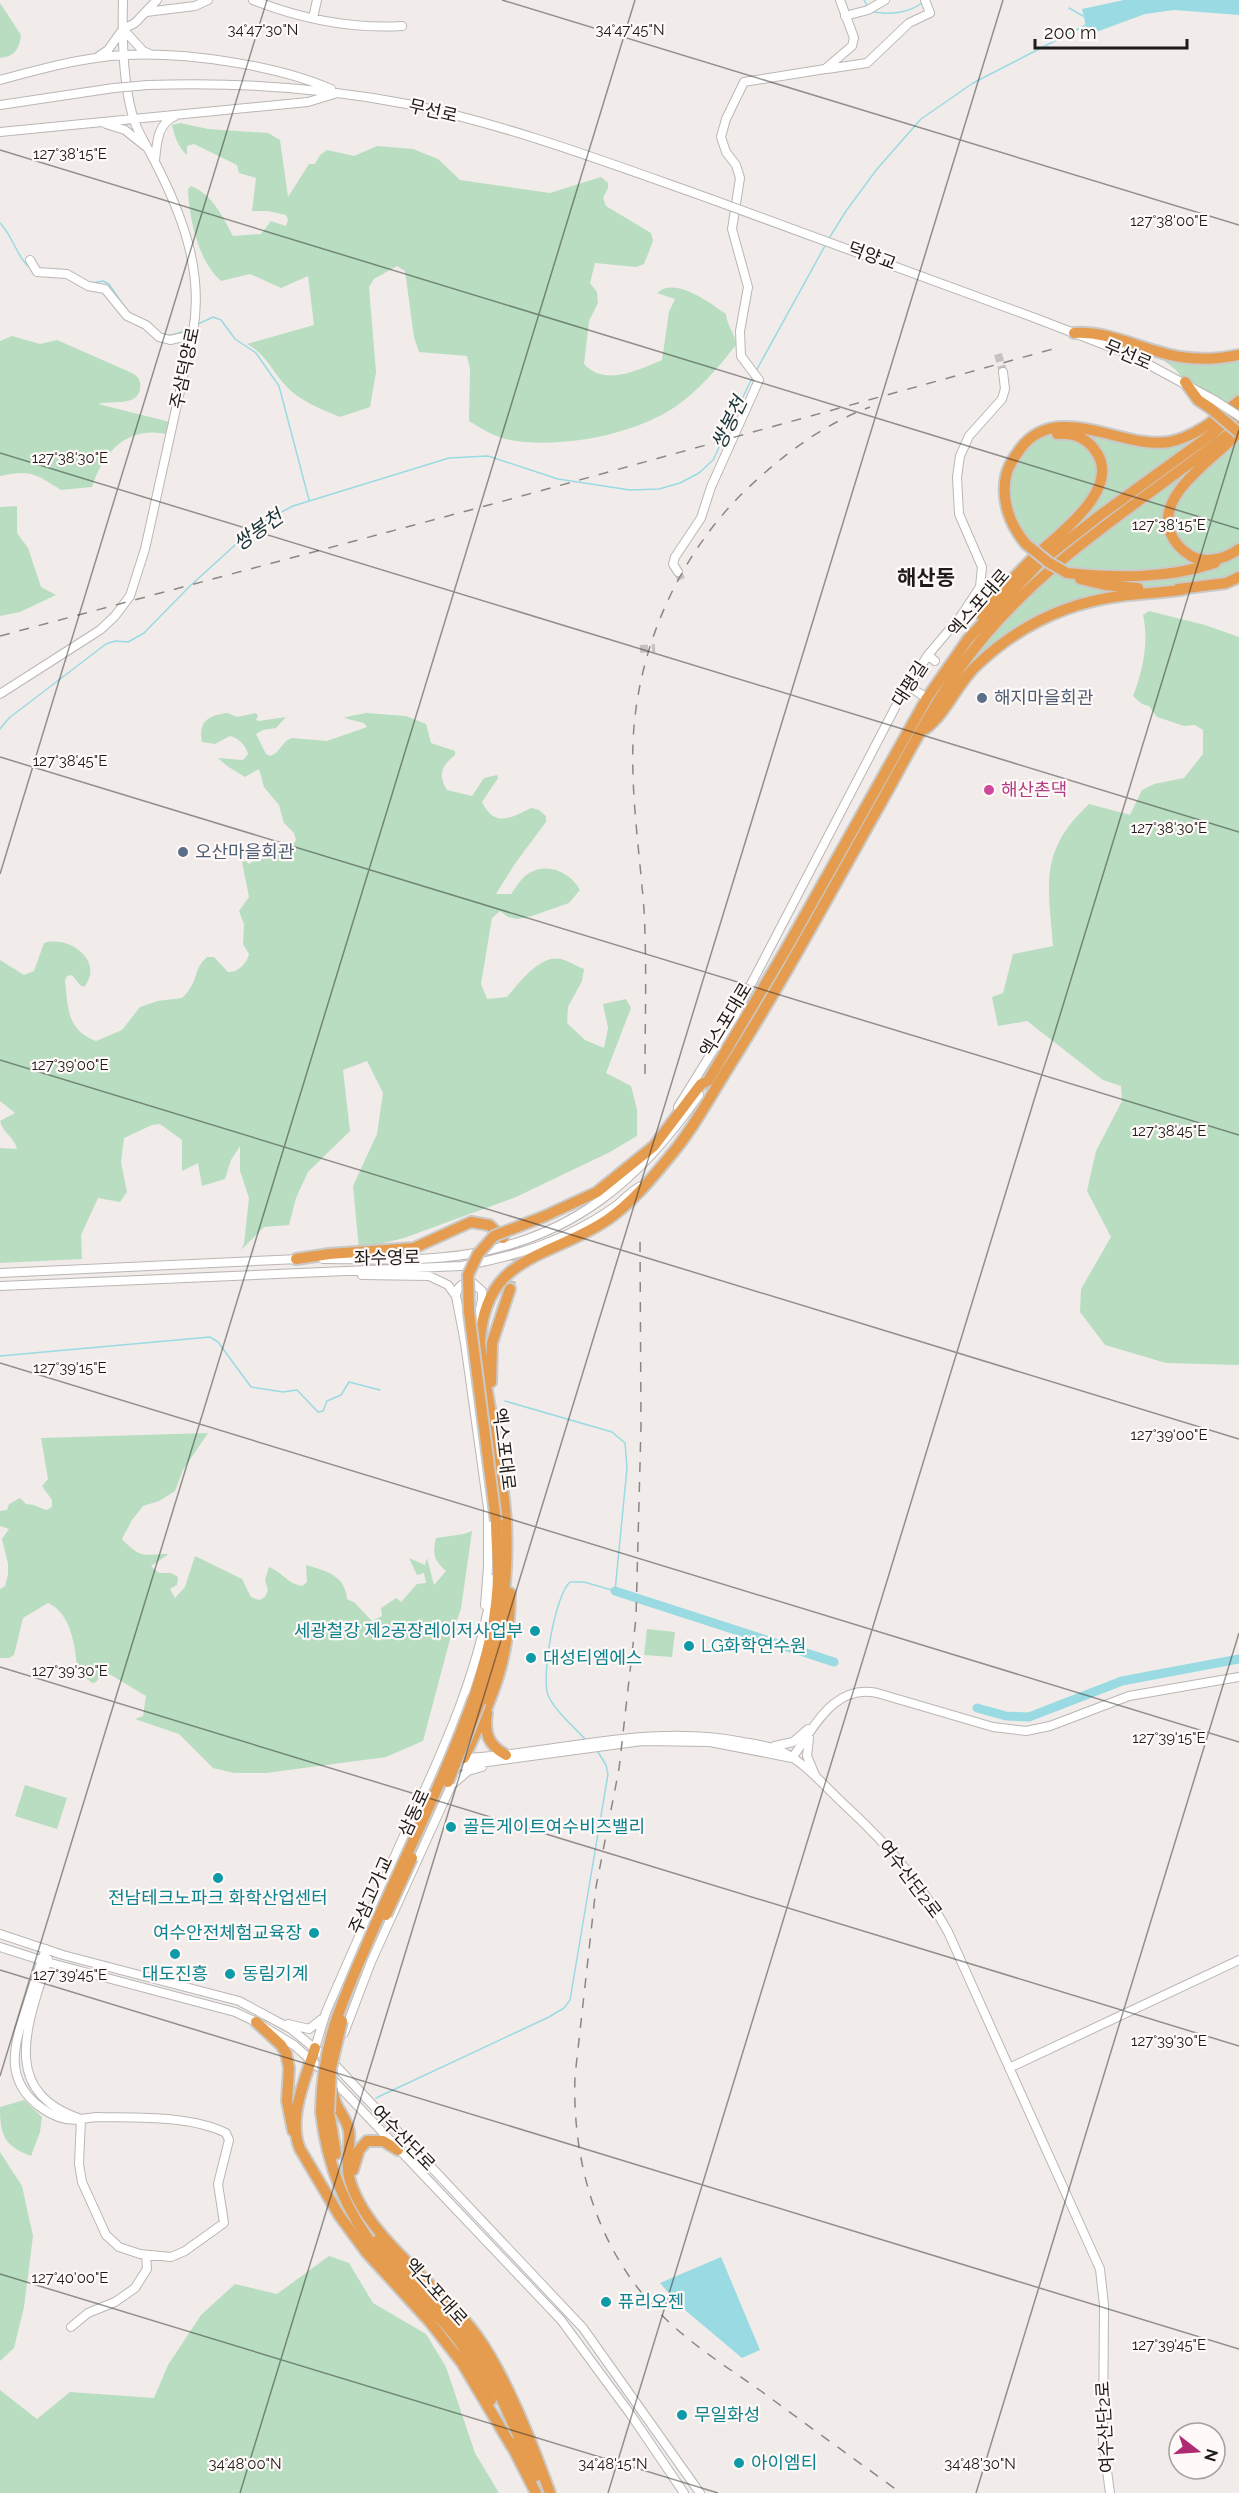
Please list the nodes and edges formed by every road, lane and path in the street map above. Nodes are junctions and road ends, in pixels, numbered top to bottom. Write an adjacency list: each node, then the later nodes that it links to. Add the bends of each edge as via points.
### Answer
1 (123, 0): 13 (street, 주삼덕양로)
2 (157, 0): 9 (street)
3 (208, 0): 9 (street, via 195,6)
4 (253, 0): 11 (street)
5 (317, 0): 11 (street)
6 (840, 0): 10 (street)
7 (885, 0): 10 (street, via 870,9)
8 (926, 2): 17 (street, via 930,14 909,23 867,63)
9 (146, 12): 13 (street)
10 (845, 15): 17 (street, via 854,42)
11 (313, 18): 12 (street, via 362,28)
12 (402, 27)
13 (123, 29): 14 (street, 주삼덕양로); 15 (street, via 143,51); 16 (street, via 108,50)
14 (123, 55): 15 (street); 16 (street); 22 (street, 주삼덕양로)
15 (152, 55): 19 (street, via 249,65 289,73)
16 (92, 59): 18 (street)
17 (825, 69): 43 (street, via 744,82 723,128 723,146 740,178 732,229 748,292 740,336 742,359 758,379 701,518 675,557 673,564)
18 (0, 80)
19 (338, 92): 20 (street, 무선로, bridge, via 251,84 148,86); 21 (street, via 308,102); 27 (street, 무선로, via 471,119)
20 (0, 105)
21 (177, 115): 22 (street); 26 (street, via 160,132)
22 (134, 119): 23 (street); 25 (street, 주삼덕양로)
23 (100, 122): 24 (street); 25 (street, via 124,130)
24 (0, 132)
25 (148, 148): 26 (street, 주삼덕양로)
26 (155, 161): 30 (street, 주삼덕양로, via 190,251 197,287)
27 (708, 198): 29 (street, 덕양교, bridge)
28 (30, 260): 30 (street, via 36,271 66,274 88,286 105,288 127,316 159,337 170,340)
29 (1035, 318): 31 (street, 무선로)
30 (193, 333): 51 (street, 주삼덕양로, via 143,556 130,596 100,630)
31 (1074, 333): 32 (highway, via 1110,336 1181,358); 34 (street, 무선로)
32 (1239, 355)
33 (1003, 372): 48 (street, via 1002,399 969,436 957,471 958,514 981,563 981,584 961,616)
34 (1185, 382): 36 (highway, via 1198,400)
35 (1239, 401): 41 (highway, via 1203,428 1171,441 1154,443 1061,427 1037,435)
36 (1213, 404): 38 (street, bridge); 40 (highway, bridge)
37 (1239, 410): 47 (highway, 엑스포대로, via 1197,446 1039,563)
38 (1239, 416)
39 (1239, 426): 53 (highway, 엑스포대로, via 1066,555 1031,586 964,663)
40 (1239, 432): 42 (highway, via 1178,491 1168,521 1177,545 1194,557 1209,560)
41 (1019, 451): 44 (highway, bridge, via 1007,472 1004,494 1009,516 1026,544); 47 (highway, via 1052,434 1078,437 1097,453 1101,482 1083,512 993,599)
42 (1239, 551): 44 (highway, via 1209,565 1157,576)
43 (678, 572)
44 (1067, 573): 46 (highway, via 1105,585)
45 (1239, 579): 46 (highway)
46 (1185, 589): 53 (highway, via 1090,602 1024,629 975,667 936,719)
47 (968, 639): 52 (highway, 엑스포대로)
48 (928, 655): 49 (street, 대평길); 50 (street, 대평길)
49 (935, 661)
50 (908, 686): 52 (street); 54 (street, 대평길)
51 (0, 694)
52 (927, 698): 54 (highway, 엑스포대로, via 785,951)
53 (920, 732): 56 (highway, 엑스포대로, via 747,1038 674,1153)
54 (700, 1084): 55 (street); 58 (street, 좌수영로, via 677,1126 649,1160 599,1202 552,1228 469,1254); 66 (highway, 엑스포대로, bridge, via 654,1146 597,1192 494,1236 477,1254 468,1275 469,1311)
55 (670, 1118)
56 (650, 1179): 59 (street, 좌수영로, via 576,1229 504,1257 441,1268); 64 (highway, 엑스포대로, via 606,1222 525,1260 505,1276 489,1304)
57 (502, 1238): 58 (highway, via 489,1225 471,1222 414,1248)
58 (296, 1259): 60 (street, 좌수영로)
59 (343, 1271): 61 (street, 좌수영로); 63 (street, via 359,1275 429,1276 448,1285)
60 (0, 1273)
61 (0, 1286)
62 (510, 1289): 65 (highway, via 491,1350)
63 (456, 1296): 64 (street, via 465,1283 474,1283 482,1291 475,1329); 68 (street, via 488,1508 488,1567)
64 (480, 1343): 65 (highway, 엑스포대로)
65 (492, 1419): 66 (highway, 엑스포대로)
66 (501, 1521): 67 (highway, 엑스포대로); 70 (highway, 엑스포대로, via 504,1601)
67 (497, 1552): 68 (street); 70 (highway, 엑스포대로, via 498,1573)
68 (480, 1642): 76 (street, 삼동로)
69 (1239, 1677): 71 (street, via 1129,1695 1031,1730 993,1727 866,1691 839,1699)
70 (481, 1701): 74 (highway, via 486,1734); 77 (highway); 94 (highway, 주삼고가교, bridge, via 464,1748 344,2015)
71 (820, 1718): 72 (street); 73 (street, via 793,1742)
72 (809, 1734): 75 (street); 79 (street, via 807,1756)
73 (767, 1747): 74 (street, via 717,1737 659,1735 605,1740); 75 (street)
74 (506, 1758): 75 (street, via 642,1741 693,1740); 77 (street); 80 (street, via 468,1771)
75 (792, 1758): 79 (street, 여수산단2로)
76 (440, 1759): 77 (street); 78 (street, 삼동로)
77 (462, 1762): 78 (street); 80 (street, 삼동로)
78 (435, 1768): 86 (street, 삼동로)
79 (819, 1781): 92 (street, 여수산단2로, via 891,1851 928,1897 948,1932)
80 (451, 1786): 91 (street, 삼동로, via 371,1962)
81 (0, 1934): 83 (street, 여수산단로)
82 (0, 1947): 85 (street, 여수산단로)
83 (48, 1950): 85 (street); 88 (street, 여수산단로, via 239,2001)
84 (1239, 1960): 92 (street)
85 (45, 1961): 87 (street, 여수산단로, via 235,2012); 95 (street, via 18,2032 15,2070 20,2085 40,2106 65,2120)
86 (326, 2012): 88 (street, via 309,2029); 89 (street, 삼동로)
87 (256, 2022): 90 (street, 여수산단로); 96 (highway, via 286,2053 288,2113)
88 (281, 2022): 89 (street, 여수산단로)
89 (315, 2048): 90 (highway); 91 (street, 여수산단로)
90 (312, 2059): 93 (street, 여수산단로); 96 (highway, via 296,2116)
91 (336, 2066): 93 (street, 삼동로); 106 (street, 여수산단로, via 583,2328)
92 (1009, 2068): 107 (street, 여수산단2로, via 1101,2274 1103,2441)
93 (334, 2081): 97 (street, 여수산단로); 98 (highway, via 334,2103 349,2130 348,2171)
94 (325, 2112): 101 (highway, 엑스포대로, via 324,2137 332,2169 350,2211 381,2255 467,2353); 103 (highway, 엑스포대로, via 339,2168 358,2211 384,2248 476,2351)
95 (81, 2119): 99 (street, via 81,2176 106,2235 124,2250); 99 (street, via 171,2120 219,2130 229,2138 218,2184 224,2223 179,2254)
96 (296, 2139): 101 (highway, via 339,2216 462,2363)
97 (398, 2150): 98 (highway, via 376,2140 360,2147 353,2168); 105 (street, 여수산단로, via 561,2320)
98 (357, 2197): 104 (highway, via 376,2227 475,2334 490,2356)
99 (146, 2255): 100 (street, via 147,2269 135,2288 88,2313)
100 (71, 2327)
101 (512, 2447): 102 (highway, 엑스포대로)
102 (536, 2493)
103 (544, 2493)
104 (550, 2493)
105 (684, 2493)
106 (700, 2493)
107 (1110, 2493)

